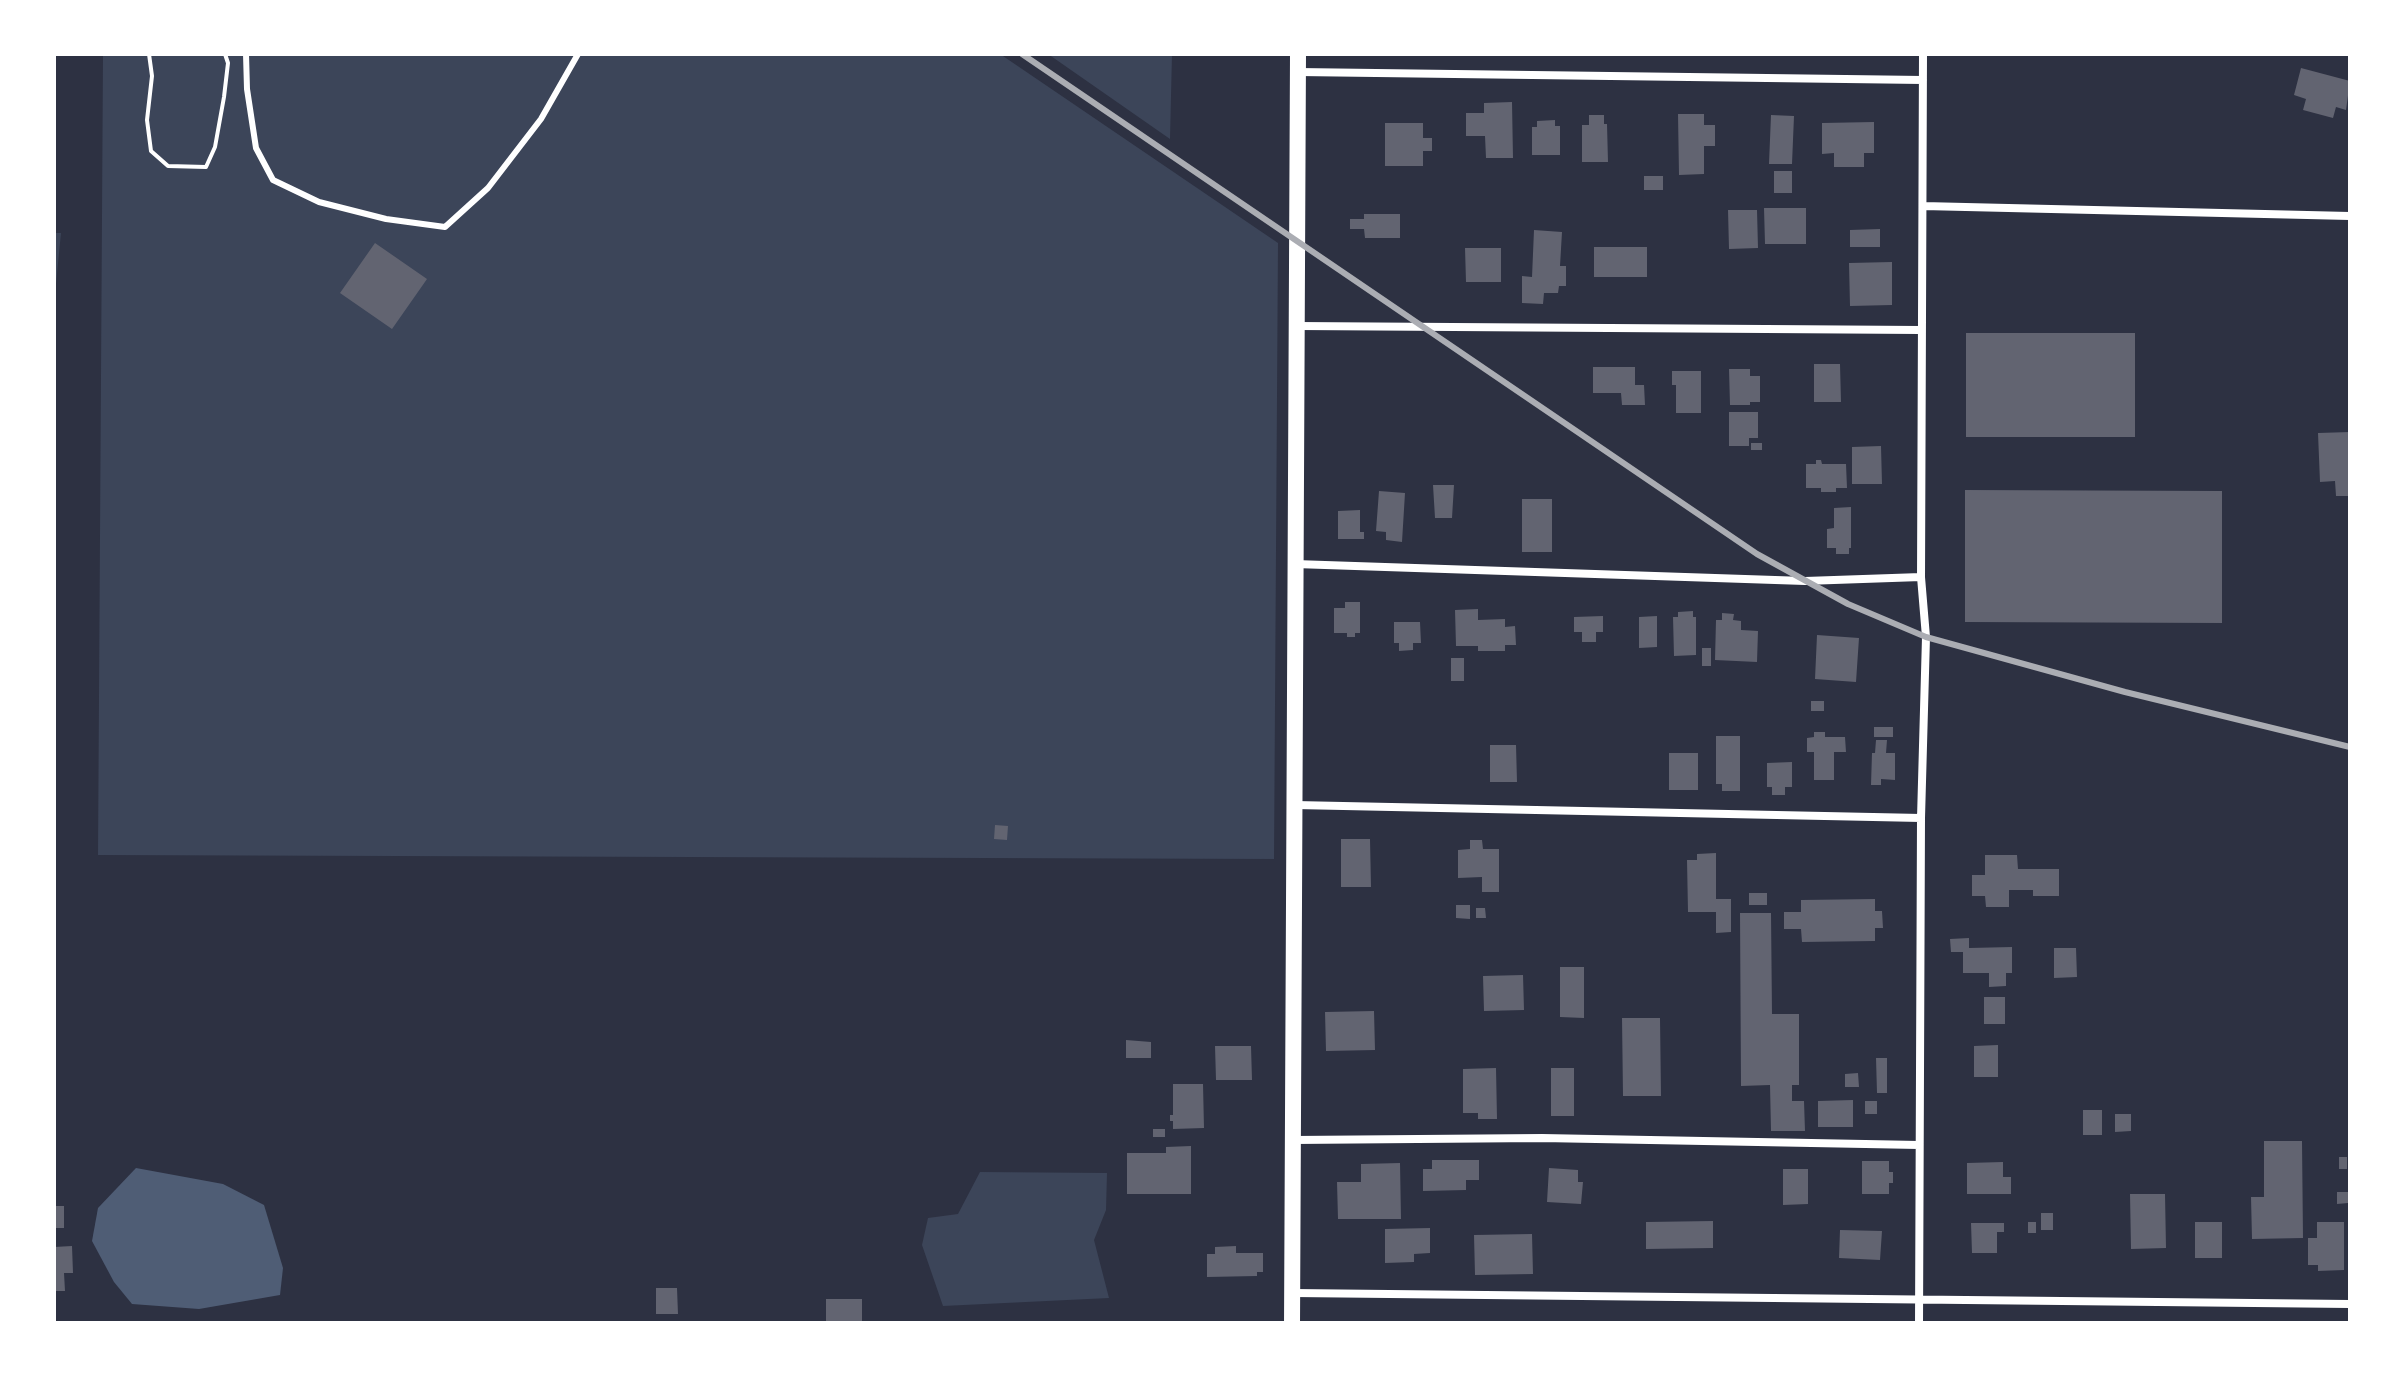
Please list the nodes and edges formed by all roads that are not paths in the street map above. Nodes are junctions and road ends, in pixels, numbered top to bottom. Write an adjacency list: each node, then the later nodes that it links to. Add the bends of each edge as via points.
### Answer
1 (246, 54): 2 (lane, via 256,148 273,180 319,202 445,227 488,188 541,119)
2 (578, 54)
3 (1298, 54): 5 (main road)
4 (1923, 54): 6 (street)
5 (1298, 72): 6 (street); 9 (main road)
6 (1923, 80): 7 (street)
7 (1923, 206): 8 (street); 10 (street)
8 (2350, 216)
9 (1297, 326): 10 (street); 11 (main road)
10 (1921, 330): 12 (street)
11 (1294, 564): 12 (street, via 1805,581); 13 (main road)
12 (1921, 577): 14 (street, via 1926,637)
13 (1294, 805): 14 (street); 15 (main road)
14 (1921, 818): 16 (street)
15 (1293, 1140): 16 (street); 17 (main road)
16 (1919, 1145): 18 (street)
17 (1292, 1293): 18 (street); 20 (main road)
18 (1919, 1301): 19 (street); 21 (street)
19 (2350, 1304)
20 (1292, 1323)
21 (1919, 1323)

